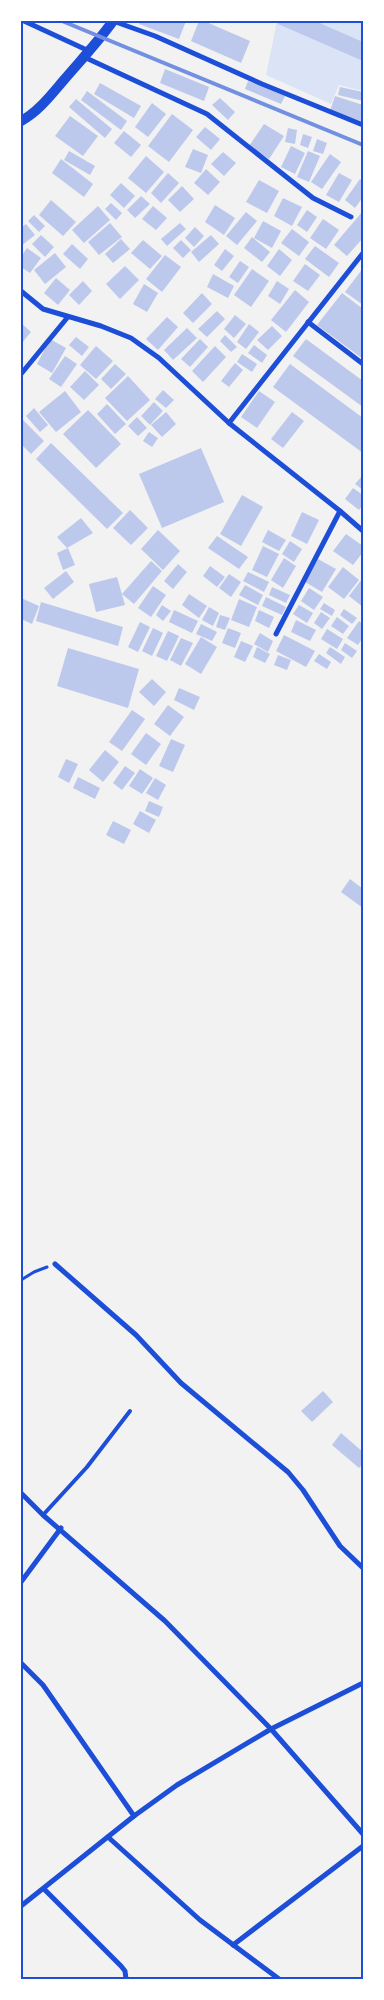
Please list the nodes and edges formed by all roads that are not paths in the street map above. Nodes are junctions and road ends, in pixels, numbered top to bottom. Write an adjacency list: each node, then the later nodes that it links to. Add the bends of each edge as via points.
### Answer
1 (24, 21): 3 (street)
2 (113, 21): 3 (main road); 5 (street)
3 (87, 54): 4 (main road, via 49,97); 6 (street, via 207,114 313,198)
4 (21, 121)
5 (363, 125)
6 (351, 217)
7 (363, 253): 10 (street)
8 (21, 291): 9 (street, via 43,309)
9 (67, 318): 12 (street); 13 (street, via 101,326 131,338 159,358)
10 (308, 322): 11 (street); 13 (street)
11 (363, 364)
12 (21, 374)
13 (229, 424): 14 (street)
14 (340, 511): 15 (street); 16 (street)
15 (363, 531)
16 (276, 634)
17 (55, 1264): 22 (street, via 136,1335 181,1383 288,1472 340,1546)
18 (130, 1411): 20 (lane, via 87,1468)
19 (21, 1493): 20 (street)
20 (43, 1514): 21 (street)
21 (61, 1528): 23 (street); 26 (street, via 165,1620)
22 (363, 1568)
23 (21, 1582)
24 (21, 1664): 27 (street, via 48,1691)
25 (363, 1683): 26 (street)
26 (271, 1729): 27 (street, via 178,1785); 28 (street)
27 (134, 1816): 29 (street)
28 (363, 1834)
29 (108, 1836): 31 (street); 33 (street, via 200,1920)
30 (363, 1846): 33 (street)
31 (44, 1889): 32 (street); 34 (street, via 121,1966)
32 (21, 1906)
33 (233, 1945): 35 (street)
34 (126, 1979)
35 (279, 1979)

